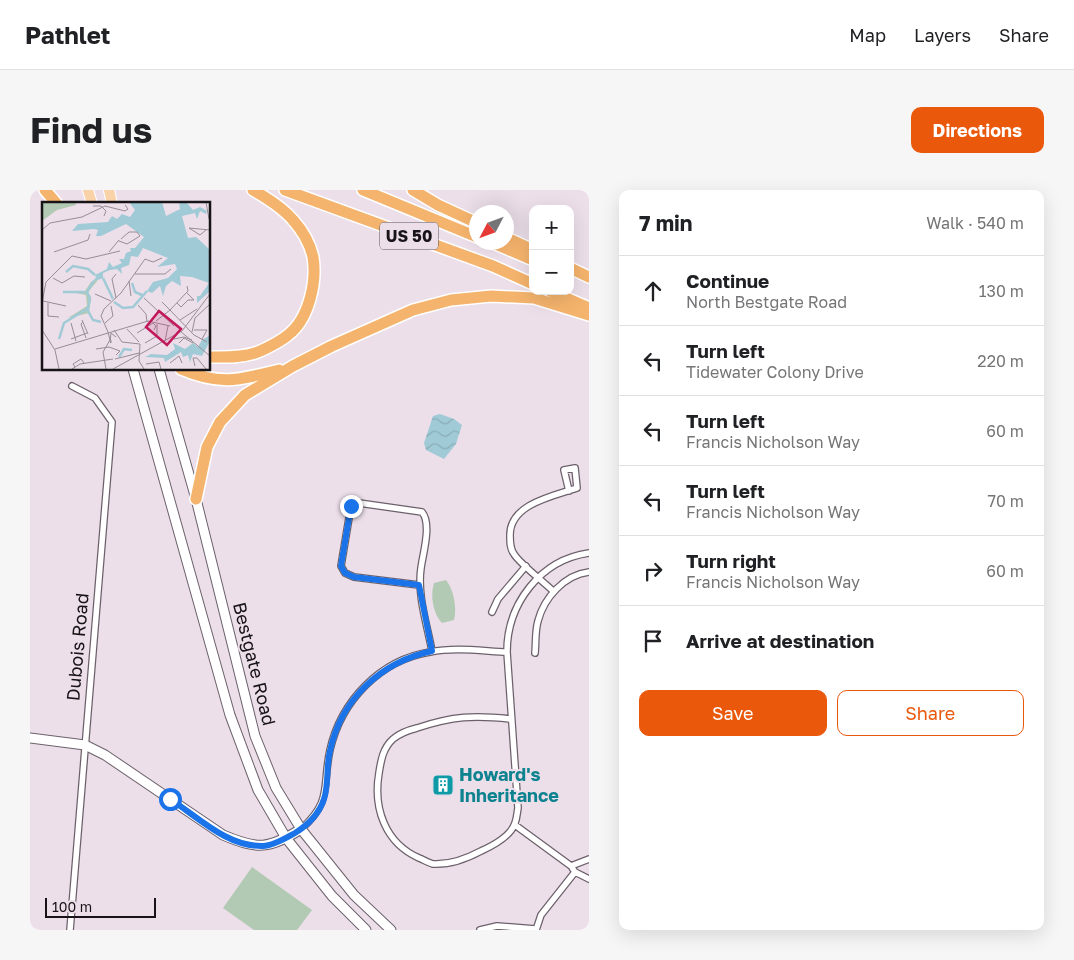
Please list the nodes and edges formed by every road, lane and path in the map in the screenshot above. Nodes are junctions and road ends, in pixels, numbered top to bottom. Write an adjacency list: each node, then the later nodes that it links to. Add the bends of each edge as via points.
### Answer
1 (45, 190): 6 (highway)
2 (253, 190): 21 (highway, via 293,219 306,238 313,257 313,283 308,304 302,319 289,334 255,354)
3 (285, 190): 16 (highway, US 50)
4 (363, 190): 8 (highway, US 50)
5 (413, 190): 7 (highway)
6 (55, 202)
7 (469, 220)
8 (469, 234)
9 (514, 242): 10 (highway)
10 (529, 248)
11 (510, 250): 12 (highway)
12 (529, 258)
13 (574, 270): 15 (highway)
14 (574, 277): 17 (highway)
15 (589, 278)
16 (529, 282)
17 (589, 283)
18 (559, 295): 19 (highway)
19 (589, 308)
20 (589, 315): 22 (highway, via 534,298 491,296 451,300 413,310)
21 (210, 357)
22 (293, 366): 25 (highway, via 226,381 200,377); 28 (highway, via 245,395 220,422 207,447)
23 (133, 370): 44 (main road, Bestgate Road, via 230,715 258,790)
24 (159, 370): 28 (main road, Bestgate Road)
25 (183, 370)
26 (72, 386): 41 (street, Dubois Road, via 95,398 112,422)
27 (569, 491): 30 (street, via 524,508 514,519 510,527 510,543 514,555)
28 (196, 500): 43 (main road, Bestgate Road, via 254,736 276,788)
29 (589, 553): 32 (street, via 565,560)
30 (526, 566): 32 (street); 35 (street, via 498,599)
31 (589, 572): 34 (street, via 568,579)
32 (538, 578): 34 (street); 37 (street, via 514,612)
33 (419, 585): 33 (street, via 427,528 422,512 359,503 351,506 341,566 345,573 354,577); 36 (street)
34 (553, 591): 38 (street, via 537,623)
35 (492, 612)
36 (432, 651): 37 (street); 43 (street, via 389,667 366,684 352,701 330,750 324,799 316,816)
37 (507, 652): 39 (street)
38 (535, 653)
39 (511, 719): 42 (street, via 518,808); 42 (street, via 468,716 403,732 382,754 377,804 385,827 395,842 410,854 432,864 462,860 488,848)
40 (30, 738): 41 (main road)
41 (85, 745): 44 (main road, via 105,755 223,836 244,844 265,846); 49 (street, Dubois Road)
42 (515, 825): 46 (street)
43 (301, 830): 44 (main road); 51 (main road, Bestgate Road, via 354,895)
44 (286, 838): 50 (main road, Bestgate Road, via 332,896)
45 (589, 859): 46 (street)
46 (571, 866): 47 (street)
47 (575, 872): 48 (street); 53 (street, via 541,915)
48 (589, 879)
49 (70, 930)
50 (366, 930)
51 (391, 930)
52 (480, 930): 53 (street, via 496,926)
53 (536, 930)

